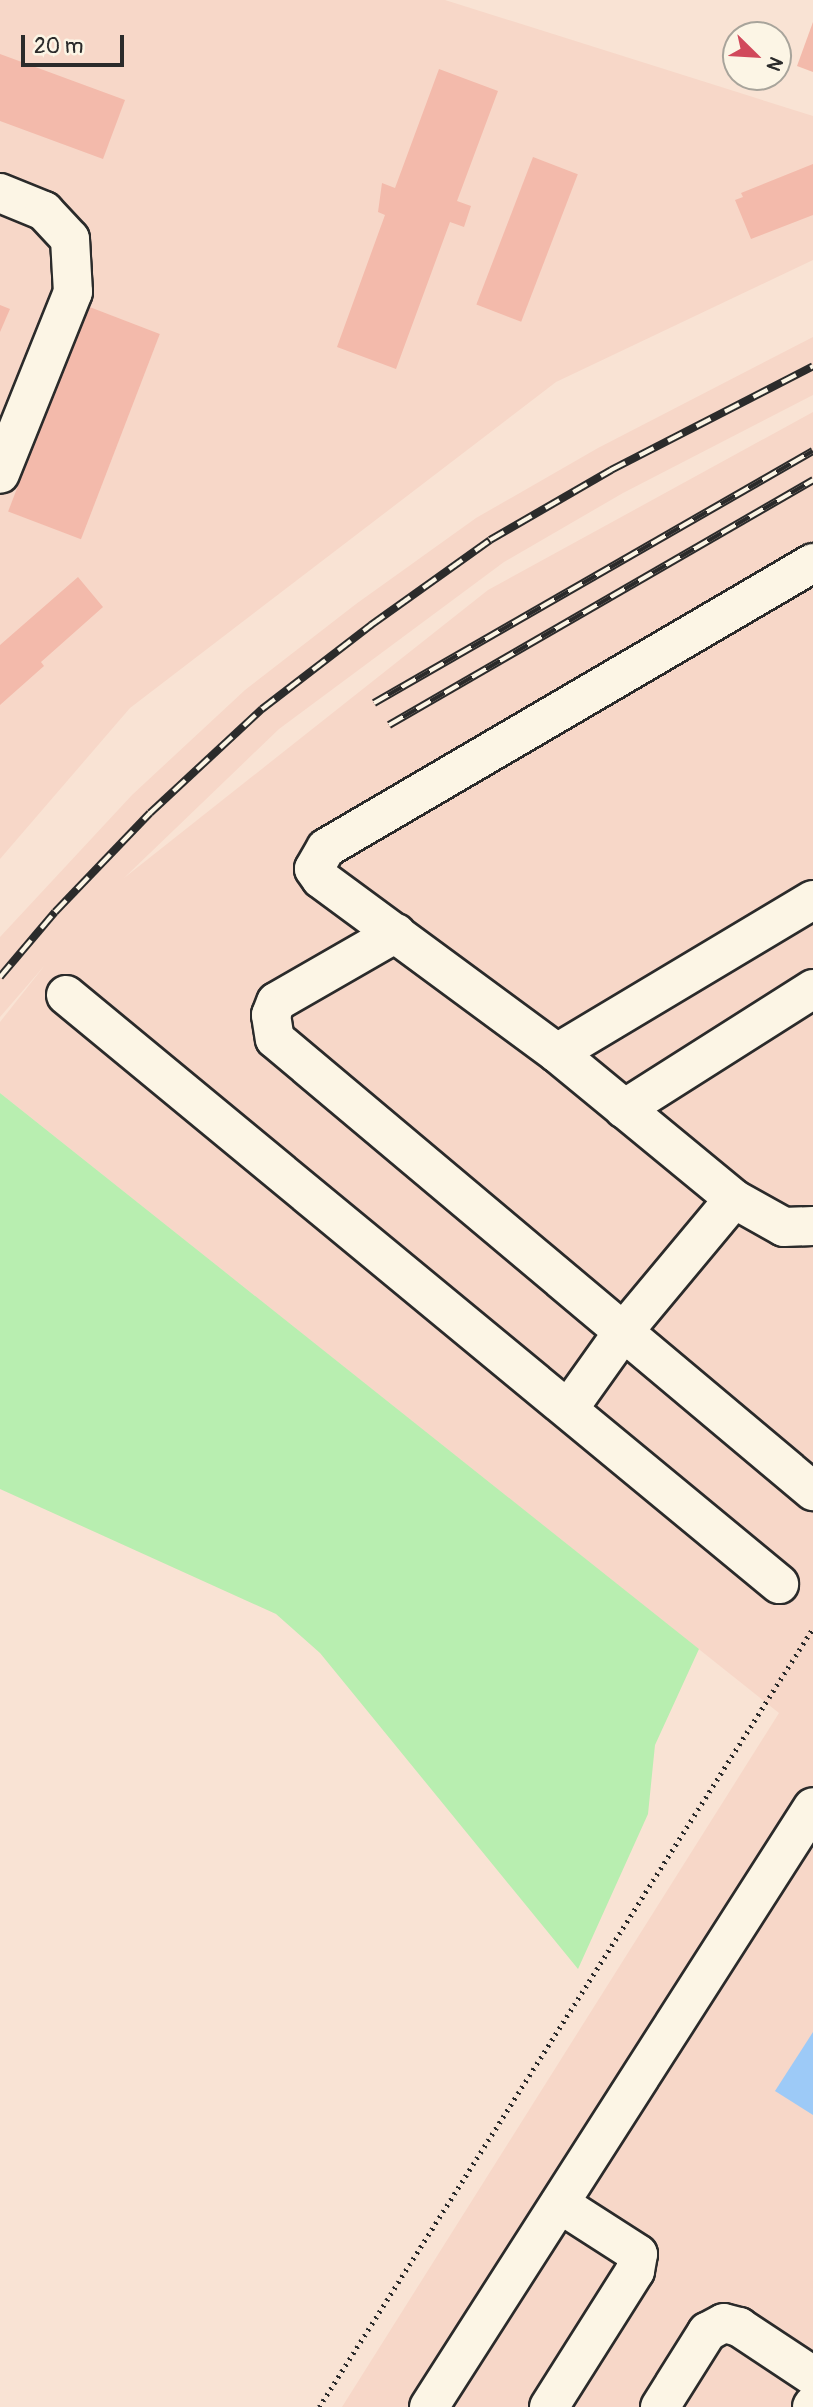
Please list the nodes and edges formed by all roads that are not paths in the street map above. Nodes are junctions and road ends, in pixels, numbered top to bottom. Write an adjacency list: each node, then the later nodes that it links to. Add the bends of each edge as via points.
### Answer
1 (0, 193): 2 (lane, via 44,211 70,239 73,292)
2 (0, 474)
3 (813, 563): 5 (lane, via 326,848 314,869 321,879)
4 (813, 900): 8 (lane)
5 (396, 933): 8 (lane); 12 (lane, via 276,1003 271,1015 275,1039)
6 (813, 989): 9 (lane)
7 (66, 995): 13 (lane)
8 (557, 1053): 9 (lane)
9 (624, 1109): 10 (lane)
10 (734, 1199): 11 (lane, via 784,1227); 12 (lane)
11 (813, 1226)
12 (624, 1332): 13 (lane); 14 (lane)
13 (569, 1408): 15 (lane)
14 (813, 1491)
15 (779, 1584)
16 (813, 1808): 17 (lane)
17 (560, 2204): 19 (lane); 20 (lane, via 638,2255 635,2271)
18 (813, 2376): 21 (lane, via 738,2327 724,2323 707,2332)
19 (429, 2407)
20 (549, 2407)
21 (660, 2407)

